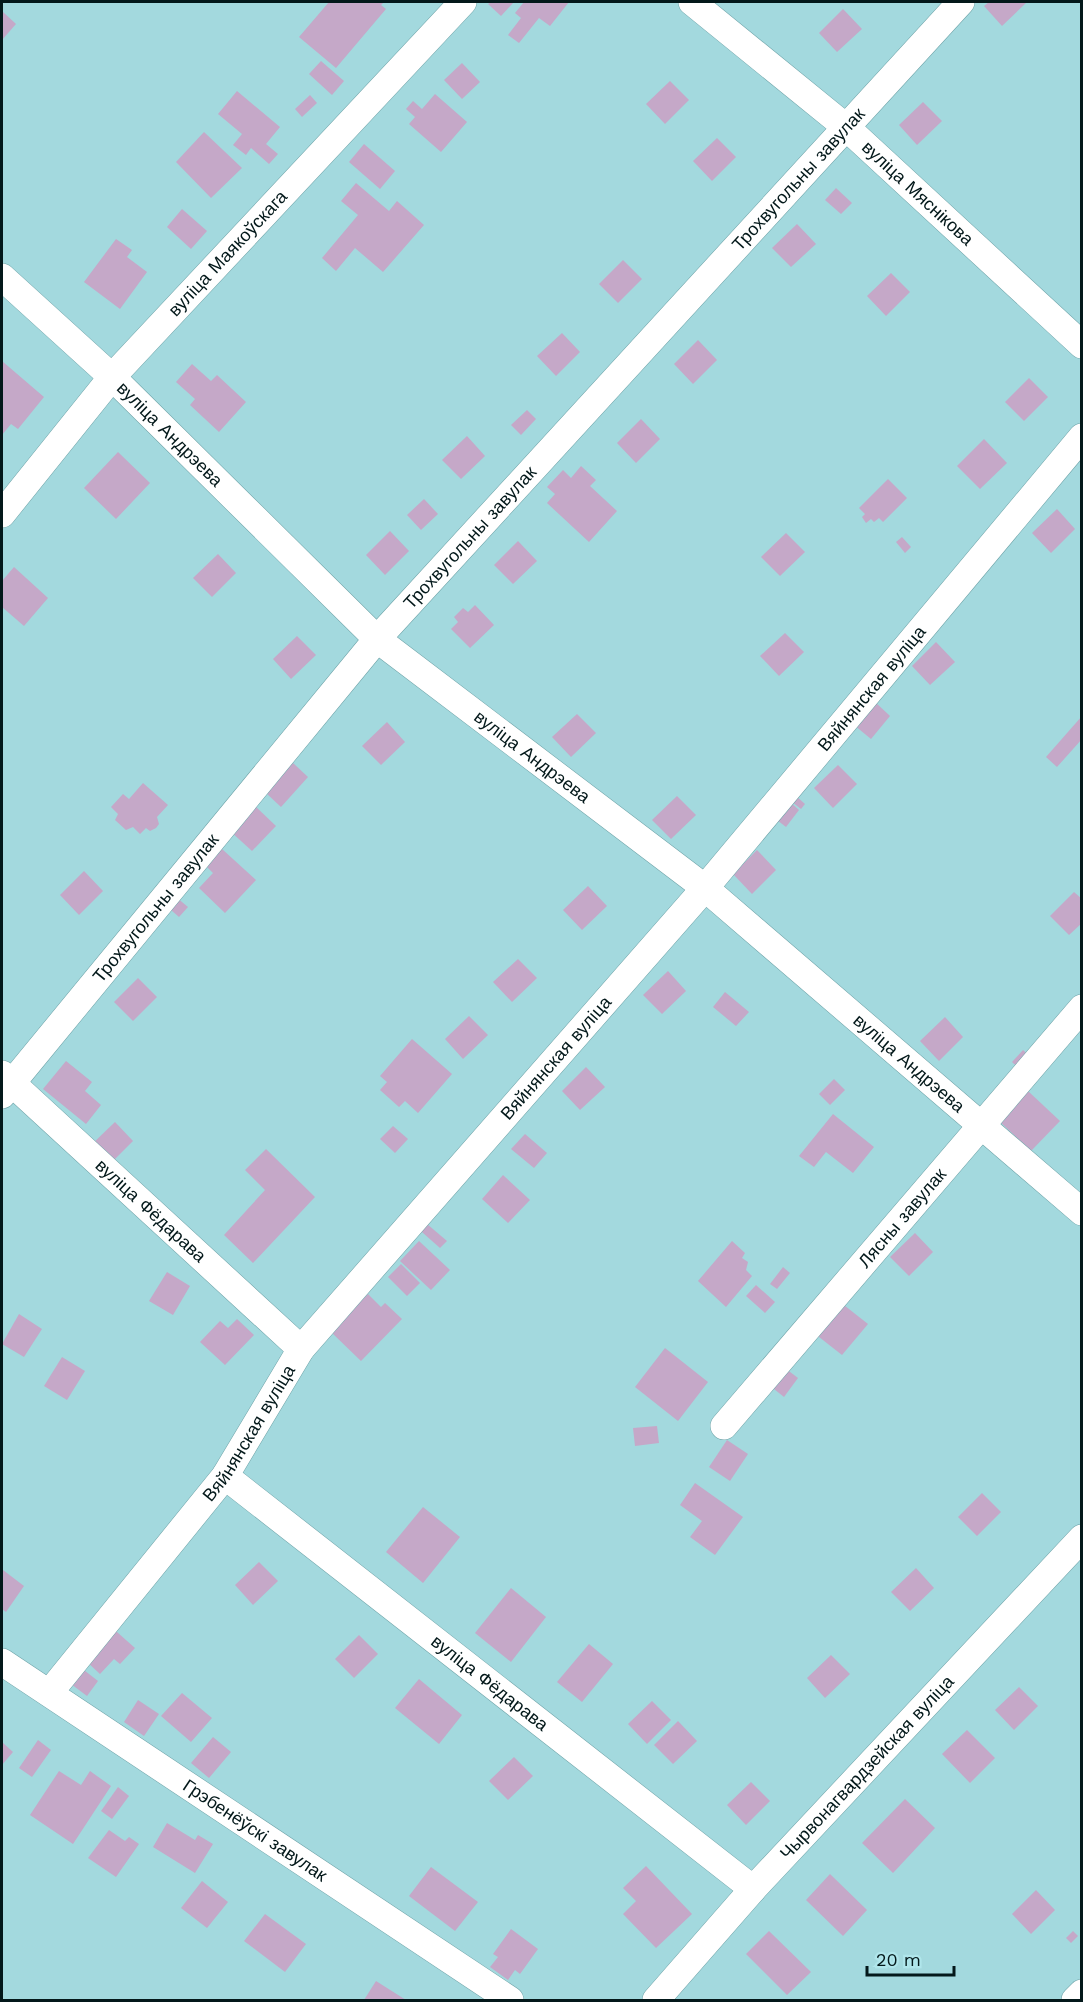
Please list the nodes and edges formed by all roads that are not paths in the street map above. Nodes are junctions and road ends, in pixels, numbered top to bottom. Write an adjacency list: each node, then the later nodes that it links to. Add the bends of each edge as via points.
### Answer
1 (463, 2): 7 (street, вуліца Маякоўскага)
2 (692, 2): 4 (street, вуліца Мяснікова)
3 (961, 2): 4 (street, Трохвугольны завулак)
4 (847, 128): 6 (street, вуліца Мяснікова); 10 (street, Трохвугольны завулак)
5 (2, 277): 7 (street, вуліца Андрэева)
6 (1082, 345)
7 (112, 377): 9 (street, вуліца Маякоўскага); 10 (street, вуліца Андрэева)
8 (1082, 436): 11 (street, Вяйнянская вуліца)
9 (2, 514)
10 (377, 639): 11 (street, вуліца Андрэева); 13 (street, Трохвугольны завулак)
11 (705, 888): 14 (street, вуліца Андрэева); 16 (street, Вяйнянская вуліца)
12 (1082, 1008): 14 (street, Лясны завулак)
13 (5, 1084): 16 (street, вуліца Фёдарава)
14 (980, 1125): 15 (street, вуліца Андрэева); 17 (street, Лясны завулак)
15 (1082, 1212)
16 (301, 1349): 18 (street, Вяйнянская вуліца)
17 (724, 1426)
18 (225, 1476): 21 (street, Вяйнянская вуліца); 22 (street, вуліца Фёдарава)
19 (1082, 1538): 22 (street, Чырвонагвардзейская вуліца)
20 (2, 1662): 21 (street, Грэбенёўскі завулак)
21 (50, 1692): 24 (street, Грэбенёўскі завулак)
22 (753, 1889): 25 (street, Чырвонагвардзейская вуліца)
23 (1082, 1993): 26 (street)
24 (510, 2001)
25 (656, 2001)
26 (1075, 2001)

